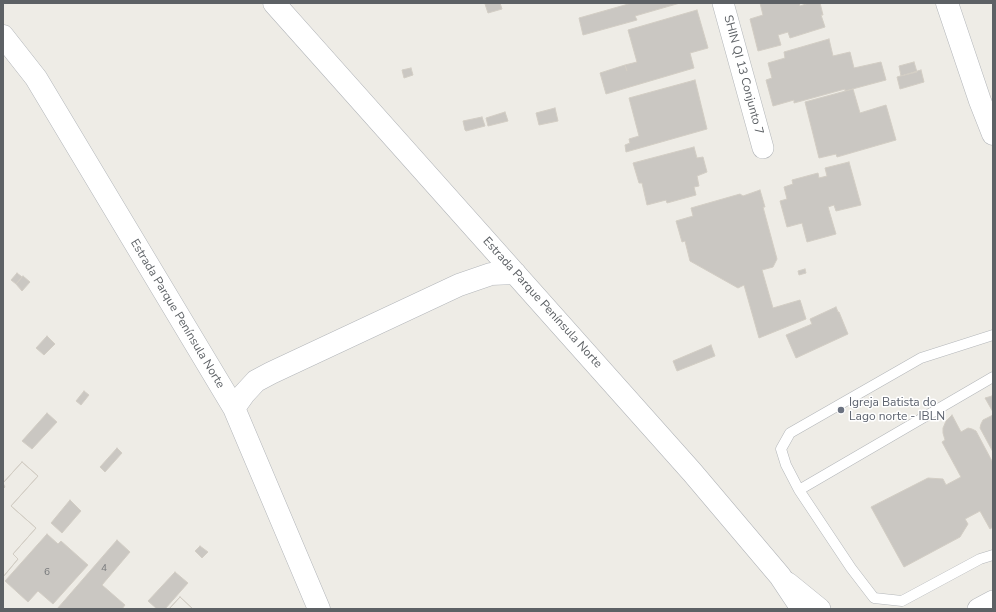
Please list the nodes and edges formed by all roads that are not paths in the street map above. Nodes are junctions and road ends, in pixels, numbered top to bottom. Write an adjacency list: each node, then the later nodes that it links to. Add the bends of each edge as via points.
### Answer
1 (274, 3): 7 (main road, Estrada Parque Península Norte)
2 (723, 3): 6 (street, SHIN QI 13 Conjunto 7)
3 (947, 3): 5 (main road)
4 (3, 36): 10 (main road, Estrada Parque Península Norte, via 36,78)
5 (993, 134)
6 (763, 148)
7 (515, 273): 10 (main road, via 491,274 459,285 271,373 256,381); 13 (main road, Estrada Parque Península Norte, via 692,472)
8 (993, 335): 11 (lane, via 921,358 790,433 781,449)
9 (993, 377): 11 (lane)
10 (234, 408): 15 (main road, Estrada Parque Península Norte)
11 (799, 490): 12 (lane, via 874,598 902,601 980,559)
12 (993, 555)
13 (780, 576): 16 (main road, Estrada Parque Península Norte); 17 (street)
14 (993, 601): 18 (street)
15 (319, 609)
16 (802, 609)
17 (820, 609)
18 (978, 609)

